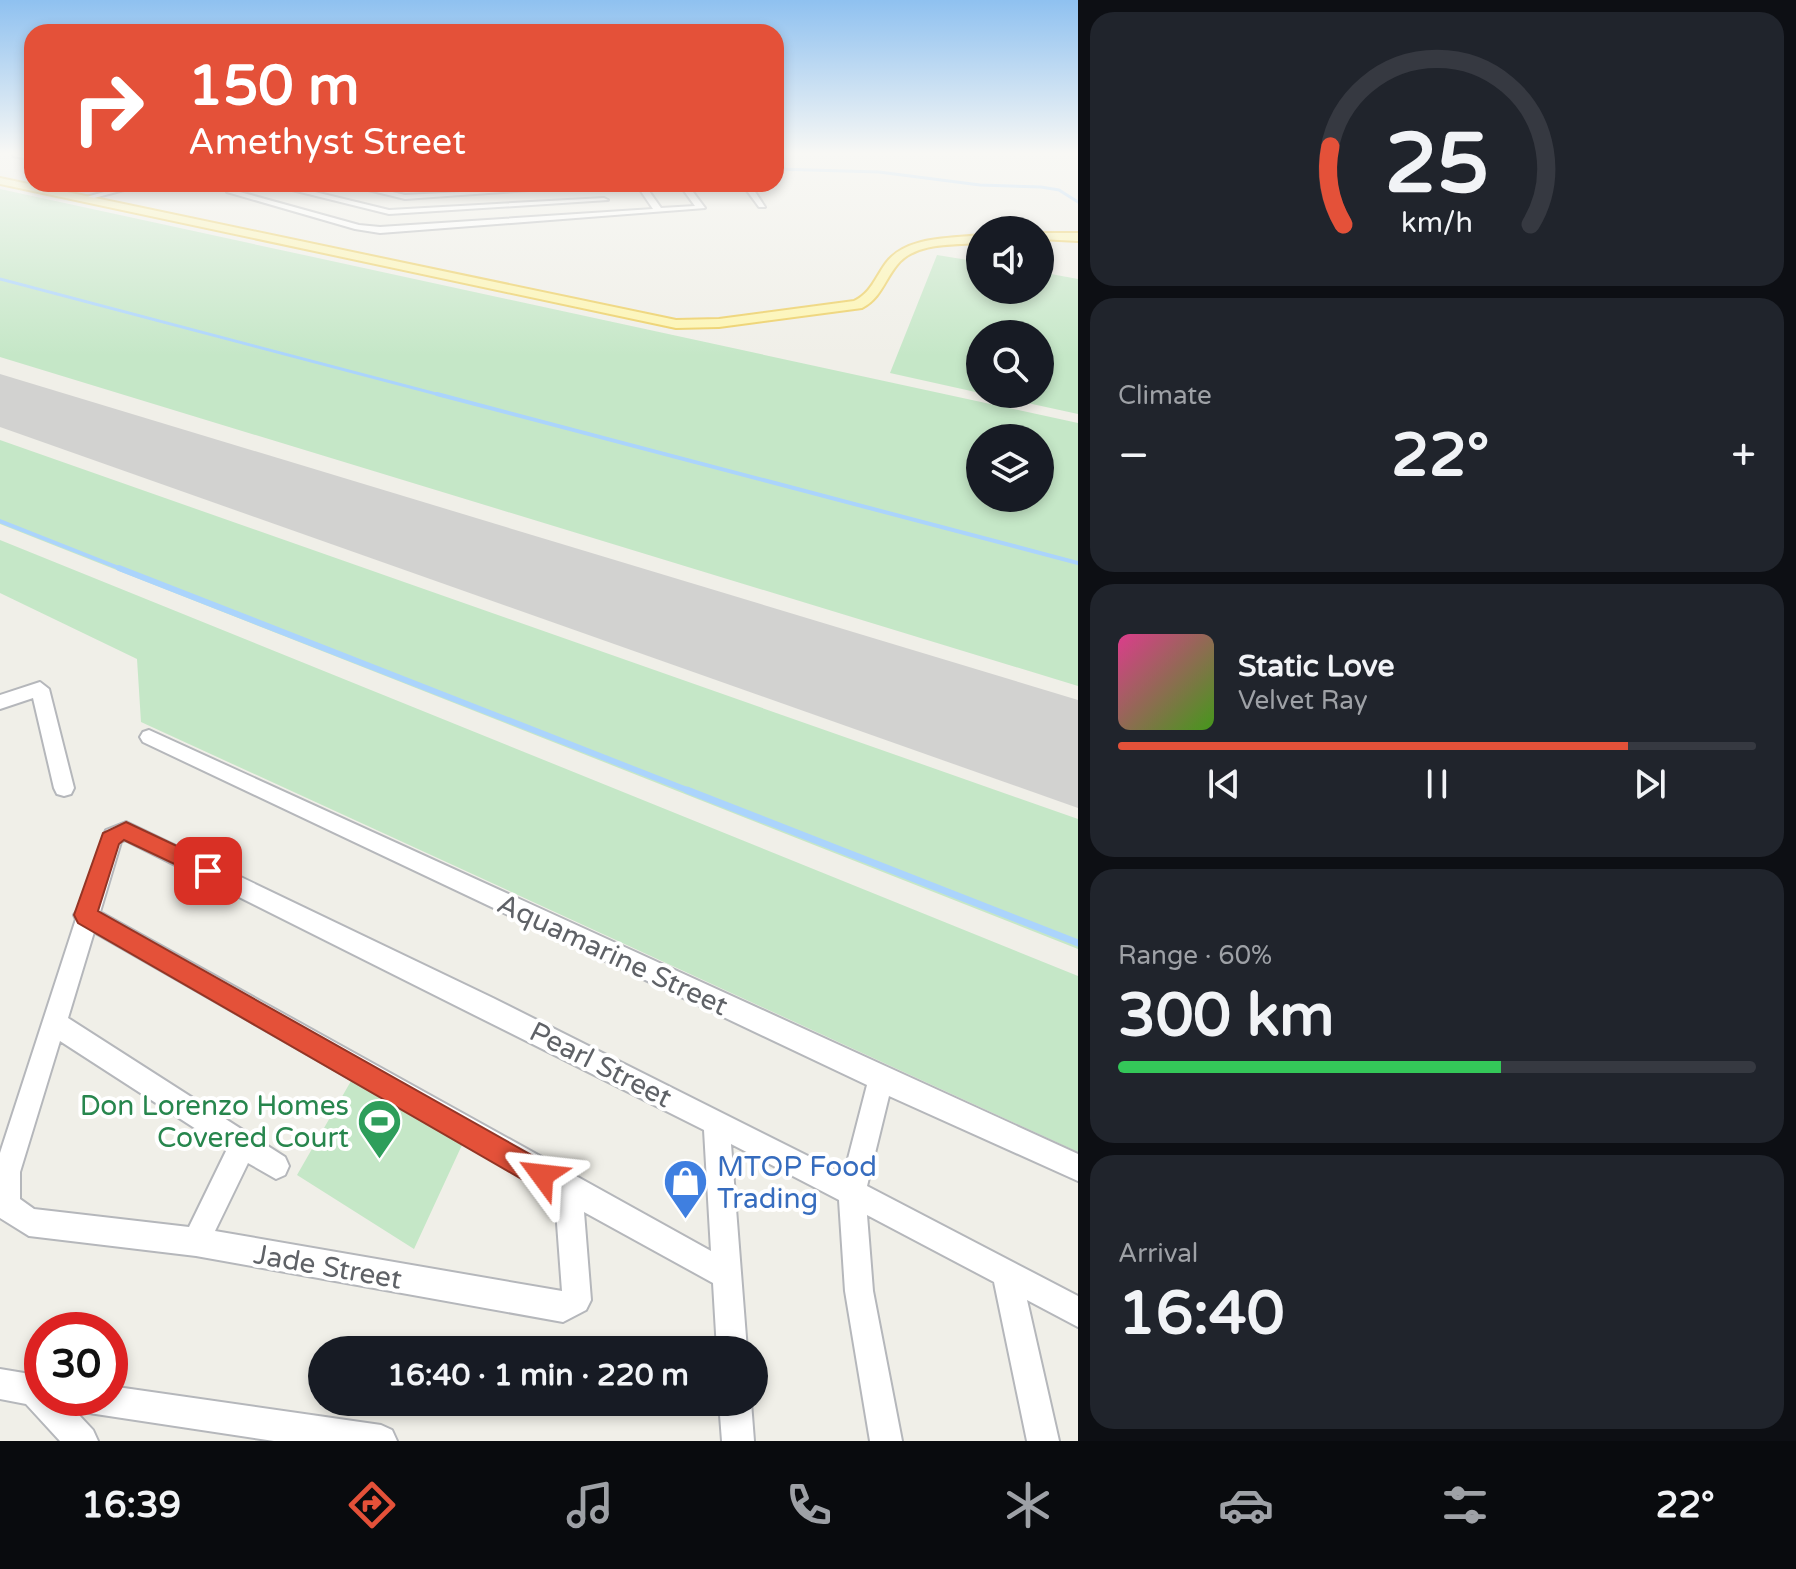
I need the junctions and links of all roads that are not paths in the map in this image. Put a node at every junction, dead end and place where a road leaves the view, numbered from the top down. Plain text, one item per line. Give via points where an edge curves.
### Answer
1 (190, 221) edge
2 (340, 221) edge
3 (505, 221) edge
4 (1054, 236) edge
5 (1078, 237) edge
6 (966, 242) edge
7 (0, 702) edge
8 (149, 737) dead end
9 (64, 788) dead end
10 (85, 915) junction
11 (53, 1022) junction
12 (881, 1079) junction
13 (716, 1122) junction
14 (243, 1144) junction
15 (276, 1166) dead end
16 (1078, 1168) edge
17 (568, 1190) junction
18 (852, 1194) junction
19 (196, 1242) junction
20 (1006, 1273) junction
21 (727, 1275) junction
22 (1078, 1312) edge
23 (731, 1336) edge
24 (0, 1384) edge
25 (24, 1388) edge
26 (128, 1404) edge
27 (60, 1416) edge
28 (736, 1416) edge
29 (82, 1441) edge
30 (381, 1441) edge
31 (738, 1441) edge
32 (886, 1441) edge
33 (1043, 1441) edge

1 - 6 main road via 687,325 857,305 872,298 894,261 905,253
2 - 3 street via 372,230
4 - 5 main road
7 - 9 street via 40,689
8 - 12 street, Aquamarine Street
10 - 11 street
10 - 13 street, Pearl Street via 111,839 126,831
10 - 17 street
11 - 14 street
11 - 19 street, Jade Street via 7,1172 6,1206 29,1222
12 - 16 street, Aquamarine Street
12 - 18 street
13 - 18 street, Pearl Street
13 - 21 street
14 - 15 street
14 - 19 street
17 - 19 street, Jade Street via 577,1291 576,1300 563,1307
17 - 21 street
18 - 20 street, Pearl Street
18 - 32 street via 859,1291
20 - 22 street, Pearl Street
20 - 33 street
21 - 23 street
24 - 25 street
26 - 30 street
27 - 29 street
28 - 31 street

